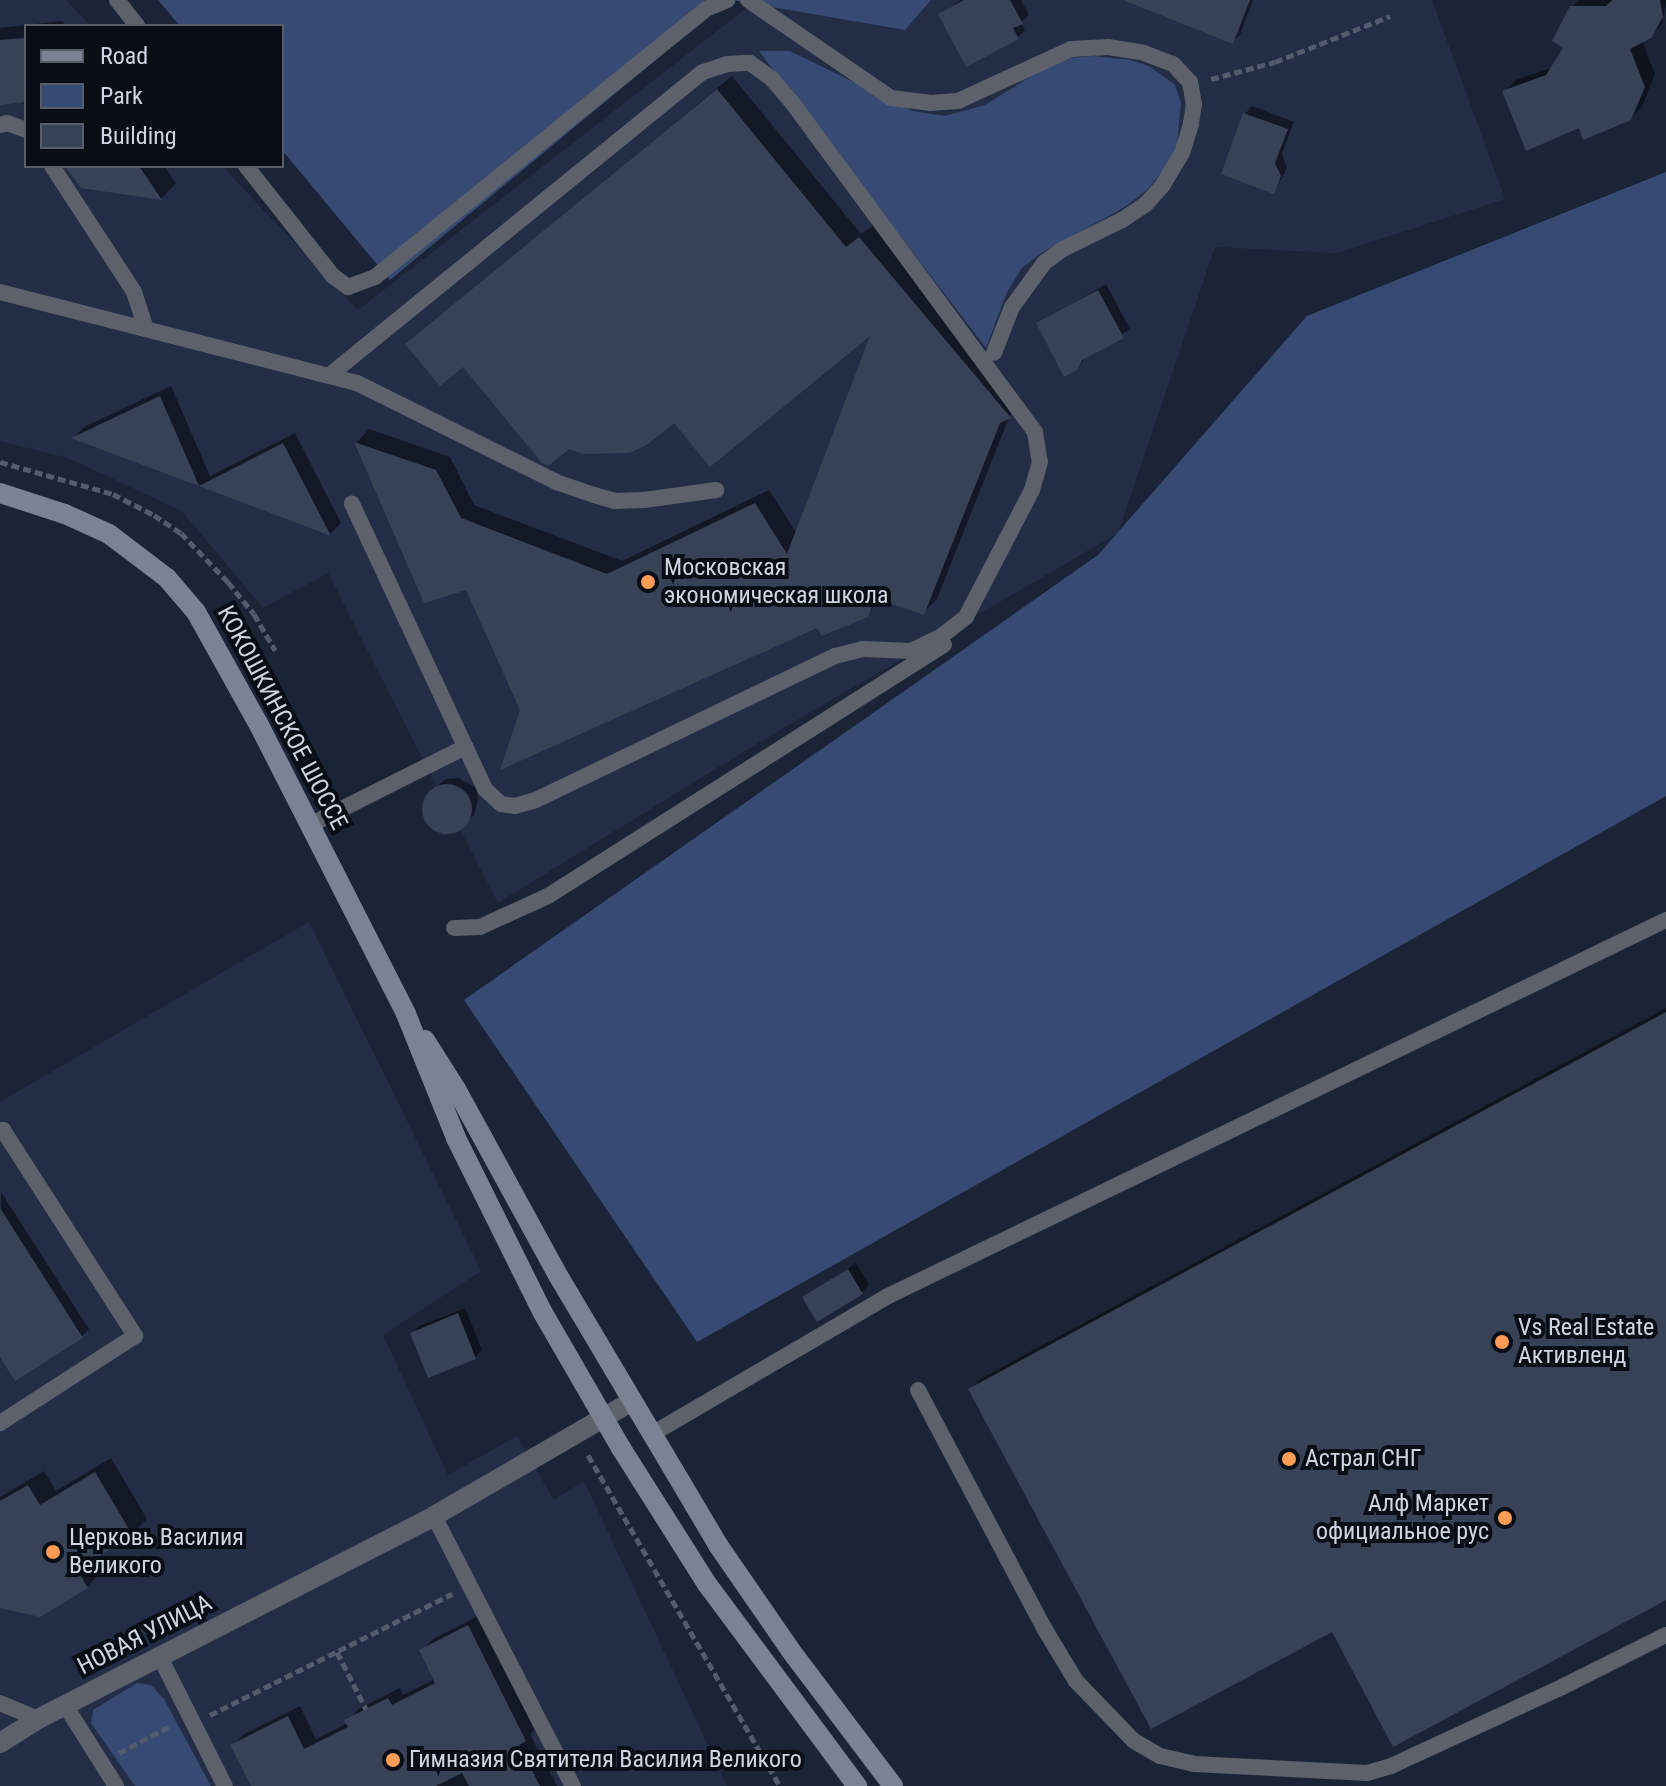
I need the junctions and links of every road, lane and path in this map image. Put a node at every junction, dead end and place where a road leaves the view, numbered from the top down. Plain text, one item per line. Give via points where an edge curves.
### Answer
1 (117, 0) edge
2 (727, 0) edge
3 (748, 0) edge
4 (1390, 16) dead end
5 (135, 24) edge
6 (1190, 82) junction
7 (0, 125) edge
8 (24, 129) edge
9 (53, 168) edge
10 (248, 168) edge
11 (0, 292) edge
12 (146, 328) junction
13 (994, 353) dead end
14 (331, 374) junction
15 (716, 490) dead end
16 (0, 493) edge
17 (352, 504) dead end
18 (960, 635) dead end
19 (465, 747) junction
20 (310, 825) junction
21 (1666, 920) edge
22 (454, 928) dead end
23 (406, 1014) junction
24 (0, 1132) edge
25 (918, 1390) dead end
26 (632, 1401) junction
27 (604, 1418) junction
28 (0, 1423) edge
29 (576, 1434) junction
30 (652, 1434) junction
31 (434, 1516) junction
32 (471, 1585) junction
33 (1666, 1635) edge
34 (337, 1652) junction
35 (160, 1657) junction
36 (819, 1689) junction
37 (0, 1703) edge
38 (65, 1705) junction
39 (366, 1709) dead end
40 (38, 1719) junction
41 (192, 1720) junction
42 (0, 1743) edge
43 (102, 1763) junction
44 (116, 1786) edge
45 (225, 1786) edge
46 (573, 1786) edge
47 (780, 1786) edge
48 (857, 1786) edge
49 (893, 1786) edge
50 (907, 1786) edge

1 - 5 lane
2 - 10 lane via 706,9 375,277 348,287 333,276
3 - 6 lane via 891,98 958,101 1071,49 1108,47 1173,64
4 - 6 path via 1275,62
6 - 13 lane via 1191,124 1163,185 1122,220 1044,263 1012,307
7 - 8 lane
9 - 12 lane via 134,292
11 - 12 lane
12 - 14 lane
14 - 15 lane via 556,482 594,495 644,500
14 - 19 lane via 703,72 750,63 791,101 1035,432 1040,462 1032,490 966,617 940,637 911,651 863,649 835,656 515,806 501,804 485,789
16 - 20 main road, КОКОШКИНСКОЕ ШОССЕ via 109,534 167,578 206,627
17 - 19 lane
18 - 22 lane via 548,896 480,927
19 - 20 lane
20 - 23 main road, КОКОШКИНСКОЕ ШОССЕ
21 - 30 lane via 886,1297
23 - 26 main road via 456,1089
23 - 27 main road via 489,1208
24 - 28 lane via 135,1336
25 - 33 lane via 1076,1681 1134,1741 1160,1756 1194,1764 1367,1773 1548,1694
26 - 27 street, НОВАЯ УЛИЦА
26 - 30 main road
27 - 29 street, НОВАЯ УЛИЦА
27 - 48 main road via 715,1594
29 - 31 street, НОВАЯ УЛИЦА
29 - 47 path
30 - 36 main road via 718,1545
31 - 32 lane
31 - 35 street, НОВАЯ УЛИЦА
32 - 34 path
32 - 46 lane
34 - 39 path
34 - 41 path
35 - 38 street, НОВАЯ УЛИЦА
35 - 41 lane
36 - 49 main road
36 - 50 main road
37 - 40 lane
38 - 40 street, НОВАЯ УЛИЦА
38 - 43 lane
40 - 42 street, НОВАЯ УЛИЦА
41 - 43 path
41 - 45 lane
43 - 44 lane

